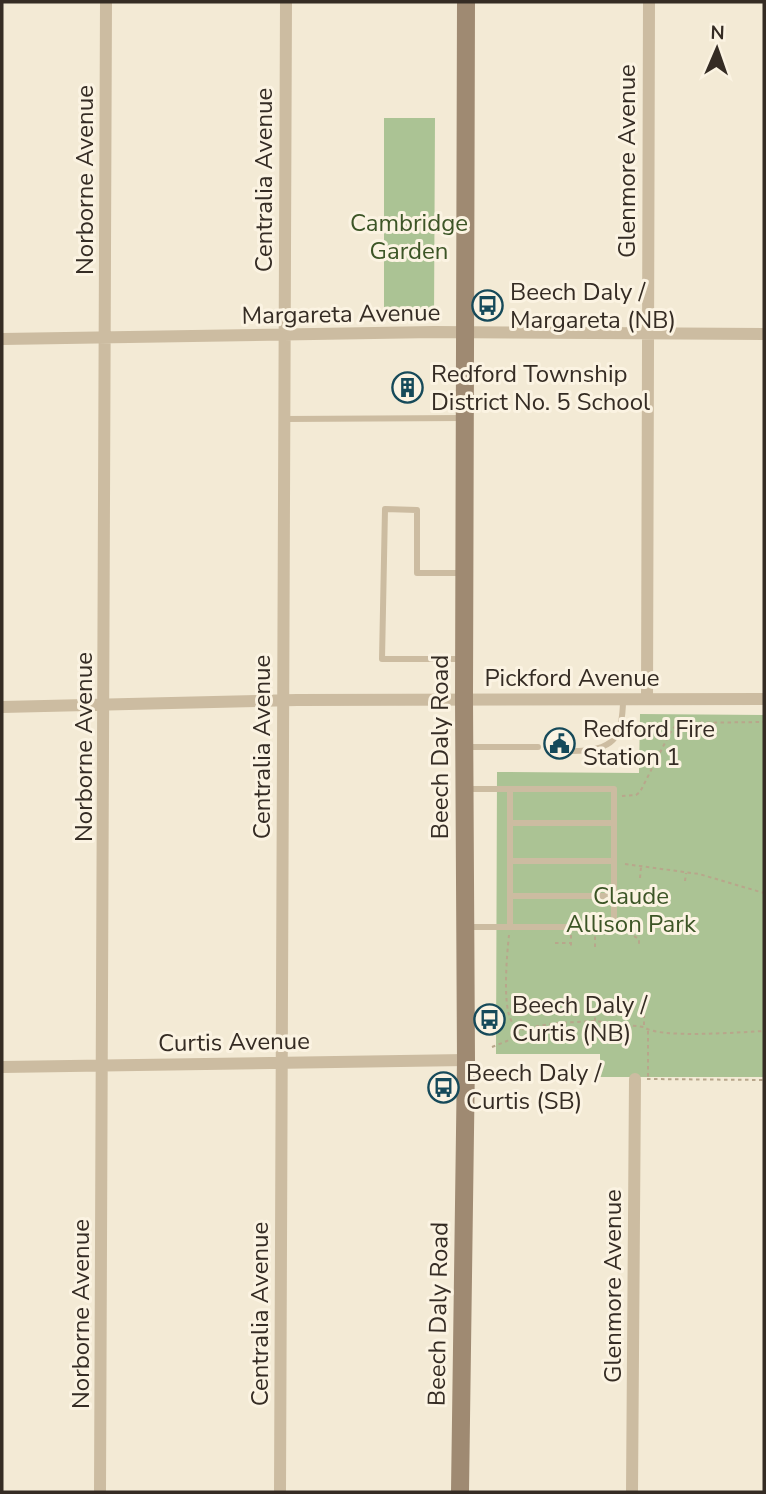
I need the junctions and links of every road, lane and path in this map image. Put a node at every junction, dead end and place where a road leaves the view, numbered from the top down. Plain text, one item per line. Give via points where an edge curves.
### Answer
1 (106, 2) edge
2 (286, 2) edge
3 (467, 2) edge
4 (649, 2) edge
5 (465, 333) junction
6 (648, 334) junction
7 (764, 334) edge
8 (285, 336) junction
9 (106, 338) junction
10 (2, 339) edge
11 (465, 418) junction
12 (284, 419) junction
13 (465, 573) junction
14 (464, 659) junction
15 (464, 699) junction
16 (623, 699) junction
17 (647, 699) junction
18 (764, 699) edge
19 (283, 701) junction
20 (105, 705) junction
21 (2, 707) edge
22 (764, 722) edge
23 (465, 747) junction
24 (538, 747) dead end
25 (572, 751) dead end
26 (465, 789) junction
27 (510, 789) junction
28 (614, 796) junction
29 (510, 823) junction
30 (614, 823) junction
31 (510, 861) junction
32 (614, 861) junction
33 (641, 866) junction
34 (686, 872) junction
35 (640, 878) dead end
36 (685, 881) dead end
37 (764, 893) edge
38 (614, 896) junction
39 (510, 897) junction
40 (466, 927) junction
41 (510, 927) junction
42 (614, 927) junction
43 (555, 943) dead end
44 (571, 943) dead end
45 (639, 947) dead end
46 (595, 1012) dead end
47 (645, 1012) dead end
48 (595, 1021) junction
49 (643, 1027) junction
50 (522, 1030) junction
51 (648, 1030) junction
52 (764, 1031) edge
53 (492, 1047) dead end
54 (466, 1060) junction
55 (282, 1061) junction
56 (104, 1065) junction
57 (2, 1067) edge
58 (645, 1079) junction
59 (764, 1080) edge
60 (100, 1492) edge
61 (280, 1492) edge
62 (460, 1492) edge
63 (632, 1492) edge

1 - 9 street, Norborne Avenue
2 - 8 street, Centralia Avenue
3 - 5 main road, Beech Daly Road
4 - 6 street, Glenmore Avenue
5 - 6 street, Margareta Avenue
5 - 8 street, Margareta Avenue
5 - 11 main road, Beech Daly Road
6 - 7 street, Margareta Avenue
6 - 17 street, Glenmore Avenue
8 - 9 street, Margareta Avenue
8 - 12 street, Centralia Avenue
9 - 10 street, Margareta Avenue
9 - 20 street, Norborne Avenue
11 - 12 lane
11 - 13 main road, Beech Daly Road
12 - 19 street, Centralia Avenue
13 - 14 main road, Beech Daly Road
13 - 14 lane via 417,573 417,510 385,509 382,659
14 - 15 main road, Beech Daly Road
15 - 16 street, Pickford Avenue
15 - 19 street, Pickford Avenue
15 - 23 main road, Beech Daly Road
16 - 17 street, Pickford Avenue
16 - 25 lane via 616,737 594,751
17 - 18 street, Pickford Avenue
19 - 20 street, Pickford Avenue
19 - 55 street, Centralia Avenue
20 - 21 street, Pickford Avenue
20 - 56 street, Norborne Avenue
22 - 28 path via 676,725 640,792
23 - 24 lane
23 - 26 main road, Beech Daly Road
26 - 27 lane
26 - 40 main road, Beech Daly Road
27 - 28 lane via 614,789
27 - 29 lane
28 - 30 lane
29 - 30 lane
29 - 31 lane
30 - 32 lane
31 - 32 lane
31 - 39 lane
32 - 33 path
32 - 38 lane
33 - 34 path
33 - 35 path
34 - 36 path
34 - 37 path
38 - 39 lane
38 - 42 lane
39 - 41 lane
40 - 41 lane
40 - 54 main road, Beech Daly Road
41 - 42 lane
41 - 50 path via 508,1011 512,1023
42 - 45 path via 639,939
43 - 44 path
46 - 48 path
47 - 49 path
48 - 49 path
48 - 50 path
49 - 51 path
50 - 53 path
51 - 52 path
51 - 58 path
54 - 55 street, Curtis Avenue
54 - 62 main road, Beech Daly Road
55 - 56 street, Curtis Avenue
55 - 61 street, Centralia Avenue
56 - 57 street, Curtis Avenue
56 - 60 street, Norborne Avenue
58 - 59 path
58 - 63 street, Glenmore Avenue

